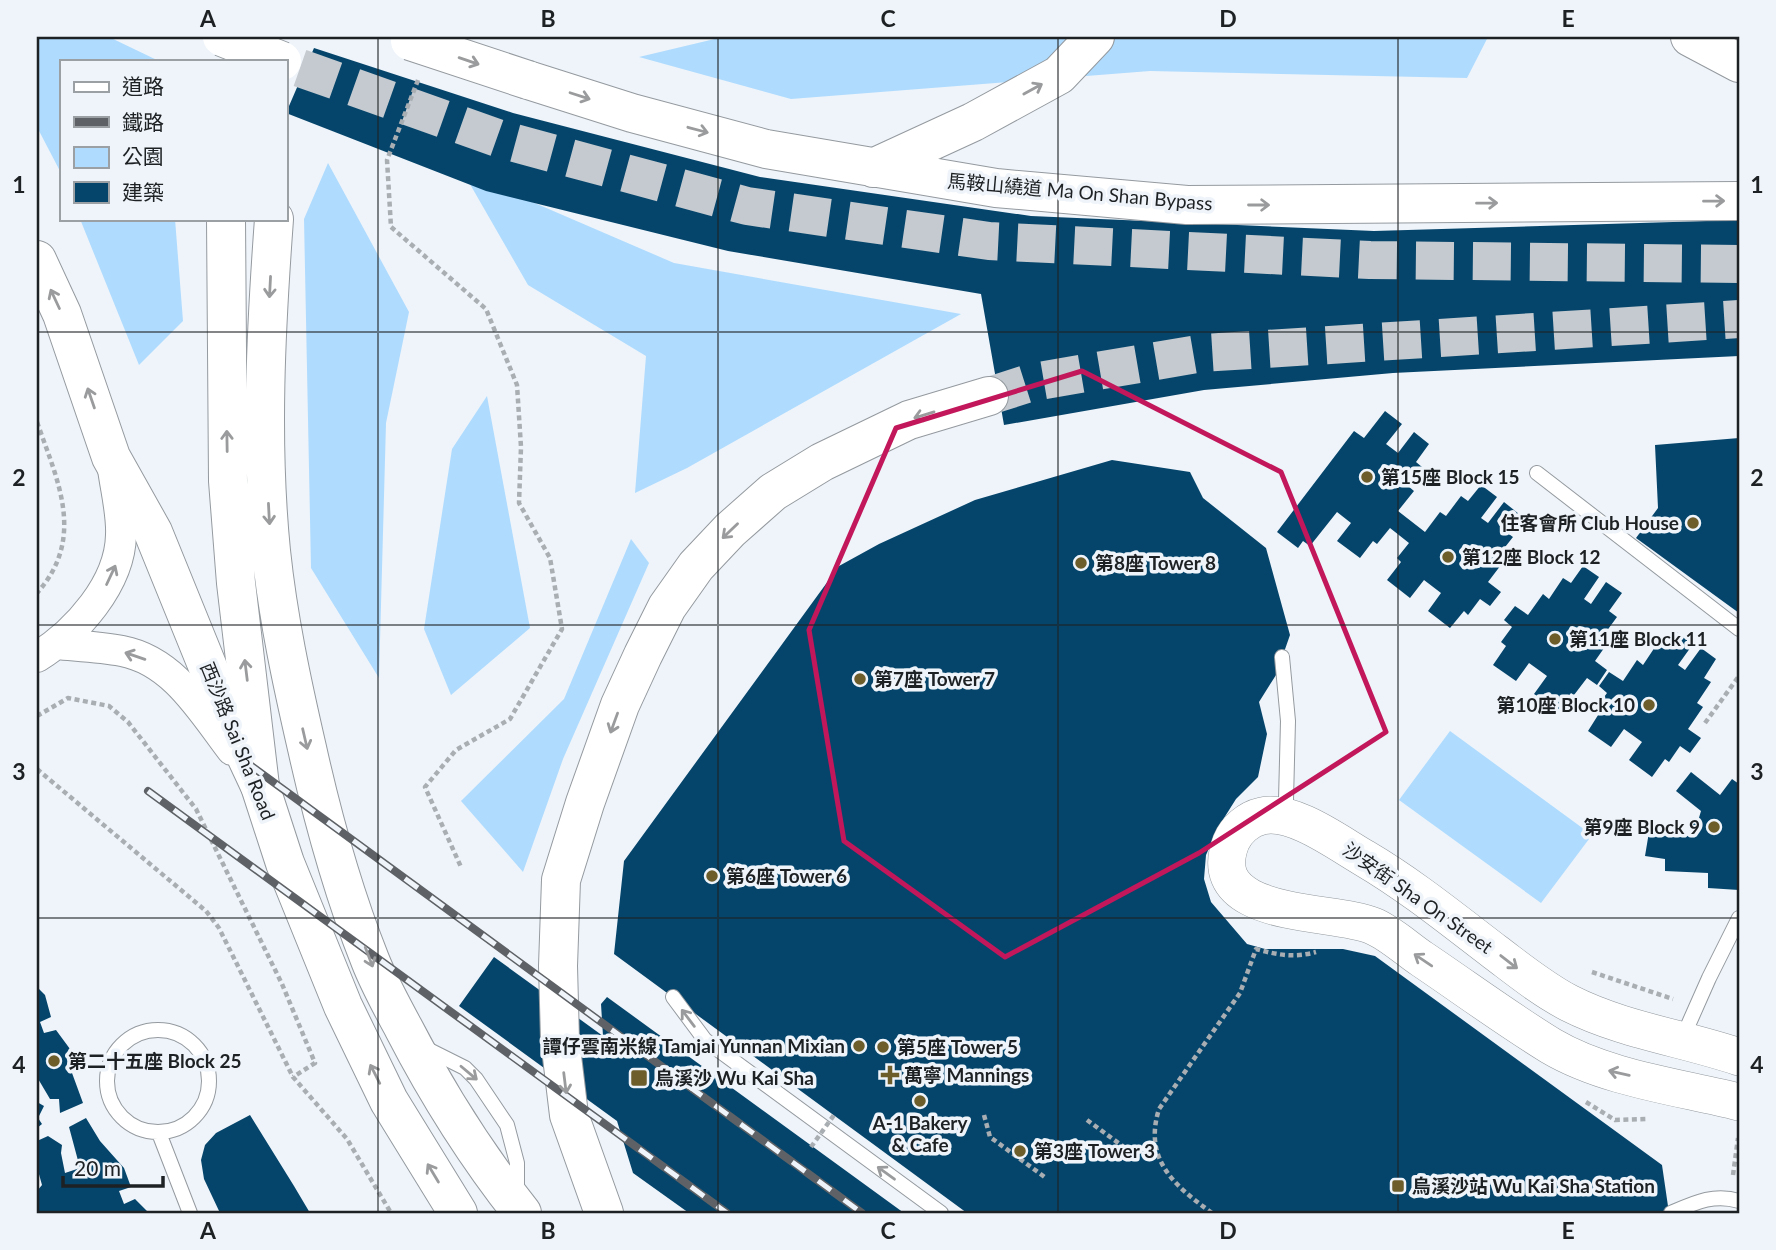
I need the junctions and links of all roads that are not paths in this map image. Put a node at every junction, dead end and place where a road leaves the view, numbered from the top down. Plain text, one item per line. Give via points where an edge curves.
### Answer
1 (222, 37) edge
2 (237, 37) edge
3 (399, 37) edge
4 (1095, 37) edge
5 (1689, 37) edge
6 (287, 58) tunnel mouth
7 (234, 60) edge
8 (1739, 62) edge
9 (873, 168) junction
10 (1739, 201) edge
11 (226, 220) edge
12 (274, 220) edge
13 (37, 260) edge
14 (989, 396) tunnel mouth
15 (111, 457) junction
16 (1537, 473) dead end
17 (1739, 629) edge
18 (47, 650) edge
19 (1282, 657) dead end
20 (260, 786) junction
21 (1289, 817) junction
22 (1739, 918) edge
23 (673, 997) dead end
24 (1682, 1040) junction
25 (1739, 1057) edge
26 (1685, 1088) junction
27 (1739, 1102) edge
28 (159, 1133) junction
29 (1739, 1201) edge
30 (519, 1210) edge
31 (190, 1213) edge
32 (458, 1213) edge
33 (604, 1213) edge
34 (941, 1213) edge
35 (1671, 1213) edge

1 - 6 main road, bridge
2 - 7 main road
3 -> 9 main road, 馬鞍山繞道 Ma On Shan Bypass, bridge via 632,113 766,149
9 -> 4 main road via 973,122 1059,75
5 - 8 main road
9 -> 10 main road, 馬鞍山繞道 Ma On Shan Bypass via 996,188 1187,205
20 -> 11 main road via 228,481
12 -> 30 main road via 267,331 271,549 290,678 332,851 370,960 409,1040 471,1145
15 -> 13 main road, 西沙路 Sai Sha Road via 62,314
14 -> 33 main road via 909,420 822,462 773,492 696,566 667,607 643,655 620,705 561,880 560,1040 569,1115
18 -> 15 street via 100,596 117,563 121,533
15 - 20 main road, 西沙路 Sai Sha Road via 153,532
16 - 17 lane
20 -> 18 street via 187,691 153,662 122,651
19 - 21 lane
32 -> 20 main road, 西沙路 Sai Sha Road via 389,1101 360,1042 285,863
21 -> 24 street, 沙安街 Sha On Street via 1384,870 1568,1003
26 -> 21 street, 沙安街 Sha On Street via 1606,1070 1555,1048 1373,926 1274,915 1245,896 1221,857 1240,829 1256,817
22 - 24 lane
34 -> 23 lane via 705,1040
24 - 25 street, 沙安街 Sha On Street
24 - 26 street via 1674,1061
26 - 27 street, 沙安街 Sha On Street
28 - 28 lane via 127,1123 108,1095 106,1079 118,1047 147,1030 181,1034 195,1044 209,1075 209,1092 191,1121
28 - 31 lane
29 - 35 lane via 1704,1199

